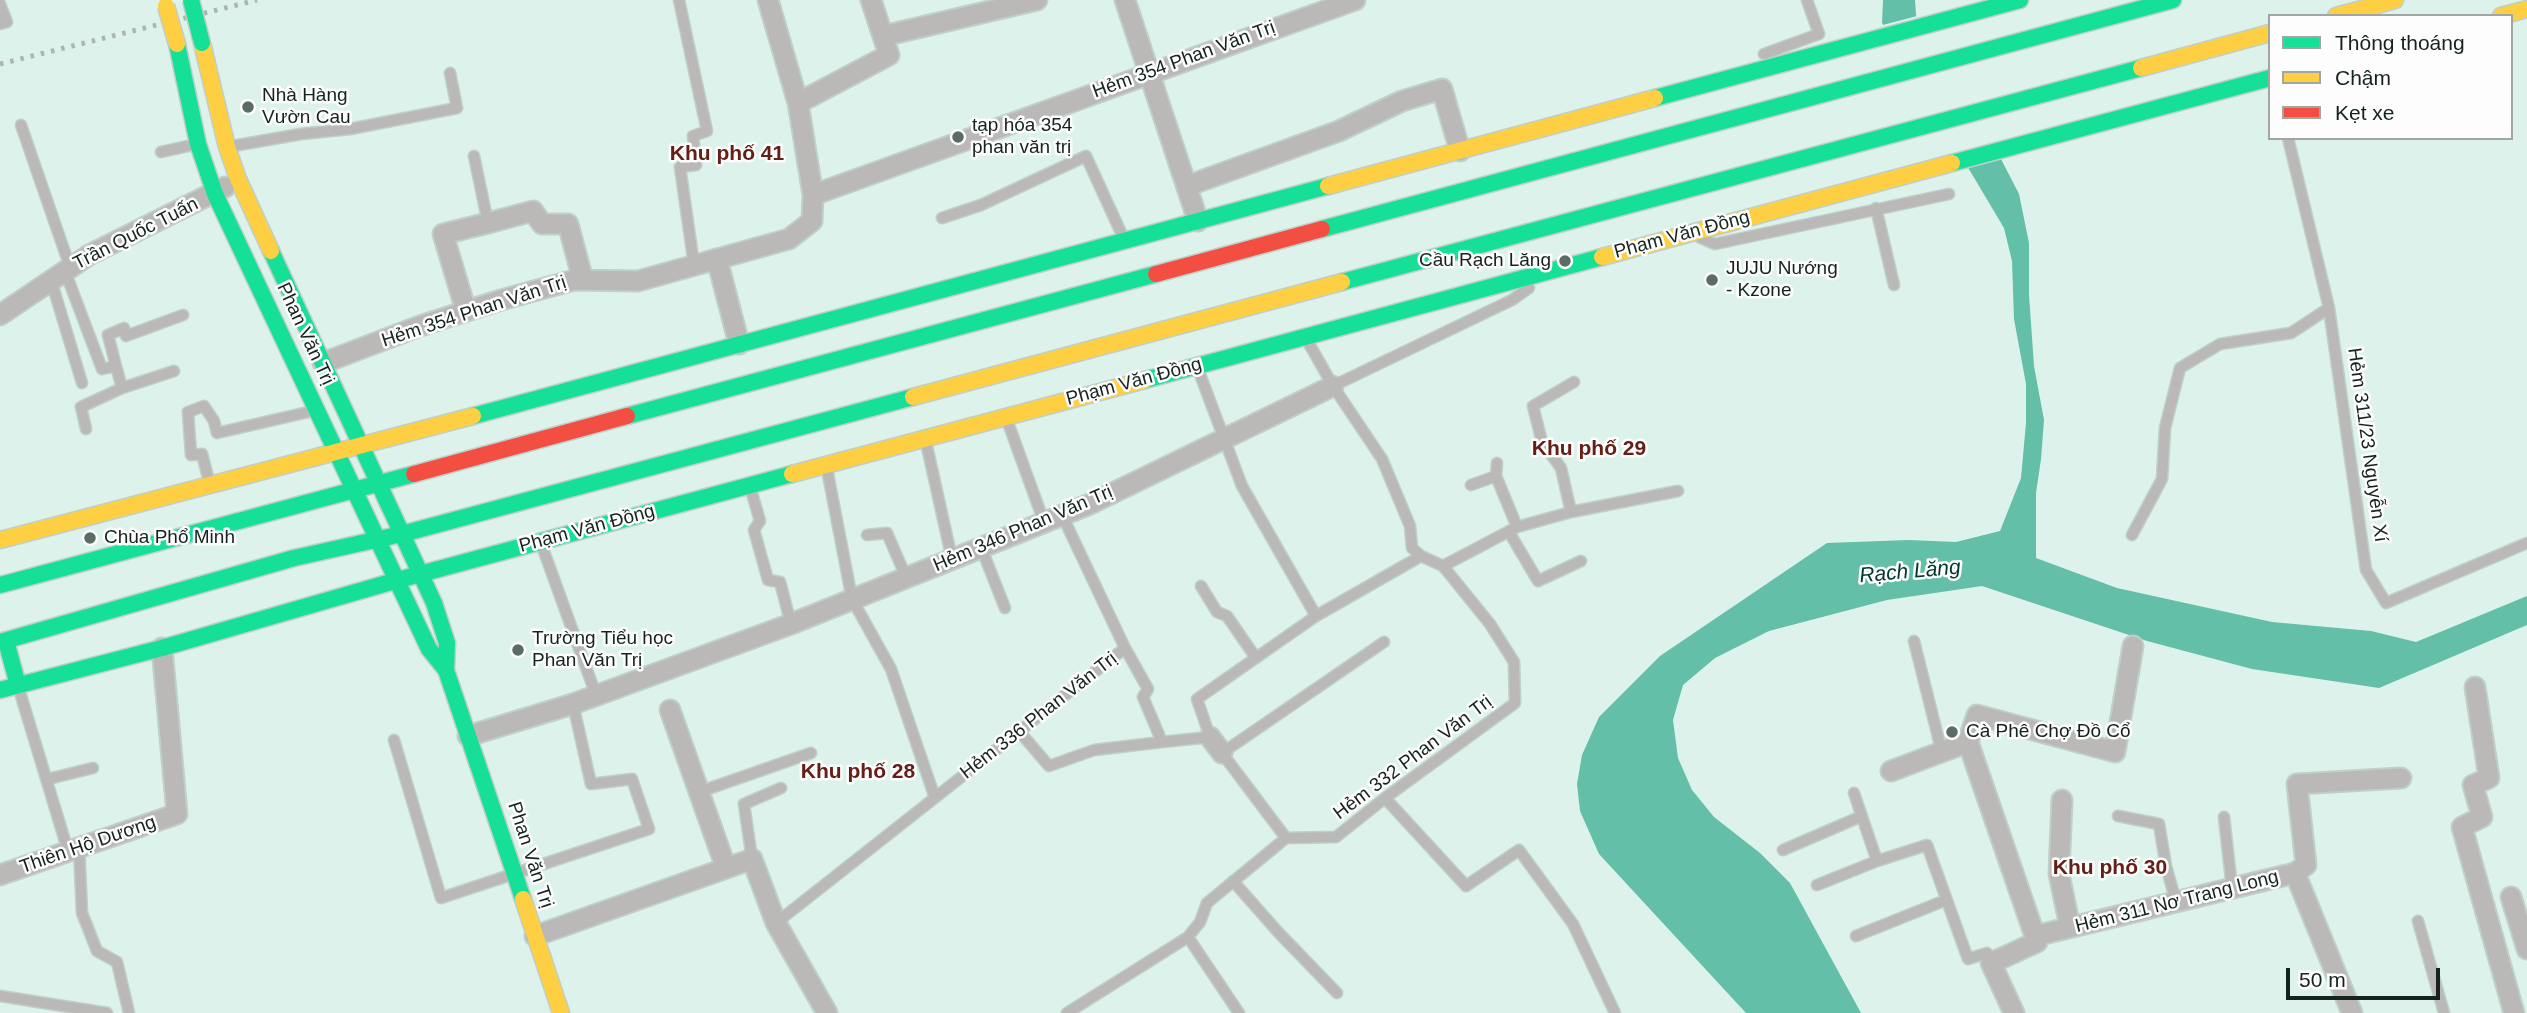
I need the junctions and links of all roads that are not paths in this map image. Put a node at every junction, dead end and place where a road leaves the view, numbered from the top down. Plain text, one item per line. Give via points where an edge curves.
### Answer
1 (191, 0) edge
2 (679, 0) edge
3 (768, 0) edge
4 (872, 0) edge
5 (1037, 0) edge
6 (1125, 0) edge
7 (1354, 0) edge
8 (1807, 0) edge
9 (2020, 0) edge
10 (2173, 0) edge
11 (2395, 0) edge
12 (165, 3) edge
13 (0, 4) edge
14 (2527, 9) edge
15 (2343, 14) edge
16 (2508, 14) edge
17 (4, 23) edge
18 (2268, 34) edge
19 (883, 36) junction
20 (1763, 69) junction
21 (450, 73) dead end
22 (1149, 73) junction
23 (2268, 79) edge
24 (798, 103) junction
25 (21, 125) dead end
26 (2288, 140) edge
27 (198, 144) junction
28 (227, 147) junction
29 (161, 152) dead end
30 (474, 156) dead end
31 (1464, 170) junction
32 (238, 179) junction
33 (1187, 186) junction
34 (215, 194) junction
35 (1949, 194) dead end
36 (813, 195) junction
37 (1877, 208) junction
38 (942, 218) dead end
39 (1198, 221) junction
40 (488, 222) junction
41 (1691, 233) junction
42 (1124, 241) junction
43 (717, 259) junction
44 (694, 265) junction
45 (1555, 270) junction
46 (62, 273) junction
47 (583, 280) junction
48 (1894, 285) dead end
49 (2329, 308) junction
50 (466, 311) junction
51 (0, 315) edge
52 (183, 315) dead end
53 (1305, 337) junction
54 (739, 344) junction
55 (323, 363) junction
56 (116, 366) junction
57 (1197, 366) junction
58 (174, 371) dead end
59 (686, 379) junction
60 (1574, 382) dead end
61 (82, 383) dead end
62 (1332, 386) junction
63 (122, 388) junction
64 (317, 410) junction
65 (1006, 417) junction
66 (86, 429) dead end
67 (925, 439) junction
68 (1223, 440) junction
69 (362, 446) junction
70 (337, 452) junction
71 (1497, 463) dead end
72 (826, 465) junction
73 (1496, 476) junction
74 (379, 483) junction
75 (210, 485) junction
76 (750, 485) junction
77 (1471, 485) dead end
78 (355, 489) junction
79 (1678, 491) dead end
80 (1571, 512) junction
81 (1053, 518) junction
82 (1513, 529) junction
83 (402, 534) junction
84 (867, 535) dead end
85 (2132, 535) dead end
86 (379, 539) junction
87 (0, 540) edge
88 (540, 542) junction
89 (2527, 543) edge
90 (981, 547) junction
91 (1421, 556) junction
92 (952, 559) junction
93 (1581, 561) dead end
94 (1443, 566) junction
95 (421, 574) junction
96 (906, 577) junction
97 (398, 580) junction
98 (0, 585) edge
99 (1201, 586) dead end
100 (852, 599) junction
101 (1005, 608) dead end
102 (1316, 616) junction
103 (791, 624) junction
104 (1913, 640) dead end
105 (3, 641) edge
106 (1384, 642) dead end
107 (2133, 646) dead end
108 (162, 648) junction
109 (1125, 648) junction
110 (1256, 657) junction
111 (446, 670) junction
112 (18, 685) junction
113 (2475, 687) dead end
114 (0, 690) edge
115 (596, 695) junction
116 (573, 704) junction
117 (670, 710) dead end
118 (1019, 732) junction
119 (468, 736) junction
120 (1210, 737) junction
121 (394, 740) dead end
122 (1163, 742) junction
123 (1968, 742) junction
124 (811, 753) dead end
125 (1222, 753) junction
126 (1942, 753) junction
127 (93, 768) dead end
128 (1891, 771) dead end
129 (2401, 778) dead end
130 (48, 779) junction
131 (780, 788) dead end
132 (699, 792) junction
133 (1854, 793) dead end
134 (935, 798) junction
135 (1385, 798) junction
136 (2062, 800) dead end
137 (1862, 816) junction
138 (2118, 816) dead end
139 (2224, 817) dead end
140 (1286, 838) junction
141 (74, 849) junction
142 (1783, 850) dead end
143 (752, 859) junction
144 (1877, 861) junction
145 (726, 868) junction
146 (2295, 873) junction
147 (515, 874) junction
148 (0, 875) edge
149 (1233, 881) junction
150 (1817, 886) dead end
151 (2232, 888) junction
152 (2511, 897) dead end
153 (1946, 900) junction
154 (2176, 902) junction
155 (2418, 921) dead end
156 (776, 923) junction
157 (2070, 927) junction
158 (535, 936) junction
159 (1856, 936) dead end
160 (2035, 936) junction
161 (1188, 937) junction
162 (2527, 949) edge
163 (1991, 964) junction
164 (1337, 993) dead end
165 (0, 996) edge
166 (107, 1013) edge
167 (129, 1013) edge
168 (561, 1013) edge
169 (827, 1013) edge
170 (1068, 1013) edge
171 (1239, 1013) edge
172 (1615, 1013) edge
173 (2014, 1013) edge
174 (2352, 1013) edge
175 (2444, 1013) edge
176 (2514, 1013) edge

1 - 28 main road, Phan Văn Trị, bridge
2 - 44 lane via 707,131 693,136 696,165 680,167
3 - 24 street
4 - 19 street
5 - 19 street
6 - 22 street
7 - 22 street, Hẻm 354 Phan Văn Trị
8 - 20 lane via 1819,34 1762,55
9 - 20 main road
10 - 31 main road via 1780,106
11 - 15 main road
12 - 27 main road, Phan Văn Trị, bridge
13 - 17 lane
14 - 16 main road
18 - 83 main road
19 - 24 street via 889,55
20 - 31 main road
21 - 28 lane via 457,108
22 - 33 street
22 - 36 street, Hẻm 354 Phan Văn Trị
23 - 41 main road, Phạm Văn Đồng
24 - 36 street
25 - 46 lane
26 - 49 lane, Hẻm 311/23 Nguyễn Xí
27 - 29 lane
27 - 34 main road, Phan Văn Trị
28 - 32 main road, Phan Văn Trị
30 - 40 lane
31 - 33 street via 1442,89
31 - 39 main road
31 - 59 main road
32 - 34 street, Trần Quốc Tuấn
32 - 55 main road, Phan Văn Trị
33 - 39 street
34 - 46 street, Trần Quốc Tuấn via 89,255
34 - 64 main road, Phan Văn Trị
35 - 37 lane
36 - 43 street, Hẻm 354 Phan Văn Trị via 812,221 789,239
37 - 41 lane via 1716,244
37 - 48 lane
38 - 42 lane via 1086,156
39 - 42 main road
40 - 47 street via 533,211 542,224 568,223
40 - 50 street via 443,234
41 - 45 main road, Phạm Văn Đồng
42 - 54 main road
43 - 44 street, Hẻm 354 Phan Văn Trị
43 - 54 street
44 - 47 street, Hẻm 354 Phan Văn Trị via 638,281
45 - 53 main road, Phạm Văn Đồng
45 - 62 lane, Hẻm 346 Phan Văn Trị via 1512,299
46 - 51 street, Trần Quốc Tuấn
46 - 56 lane via 102,369
46 - 61 lane
47 - 50 street, Hẻm 354 Phan Văn Trị
49 - 85 lane via 2291,333 2220,344 2180,368 2165,428 2162,479
49 - 89 lane, Hẻm 311/23 Nguyễn Xí via 2367,570 2386,603
50 - 55 street, Hẻm 354 Phan Văn Trị
52 - 56 lane via 126,336 124,328 108,335
53 - 57 main road, Phạm Văn Đồng
53 - 62 lane
54 - 59 main road
55 - 69 main road, Phan Văn Trị
56 - 63 lane
57 - 65 main road, Phạm Văn Đồng
57 - 68 lane
58 - 63 lane
59 - 69 main road
59 - 74 main road
60 - 80 lane via 1533,407 1542,442 1560,468
62 - 68 street, Hẻm 346 Phan Văn Trị
62 - 91 lane via 1382,459 1410,526 1412,548
63 - 66 lane via 81,408
64 - 70 main road, Phan Văn Trị
64 - 75 lane via 217,433 204,407 188,412 191,454 202,454
65 - 67 main road, Phạm Văn Đồng
65 - 81 lane
67 - 72 main road, Phạm Văn Đồng
67 - 92 lane
68 - 81 street, Hẻm 346 Phan Văn Trị
68 - 102 lane via 1242,485
69 - 70 main road
69 - 74 main road, Phan Văn Trị
70 - 75 main road
70 - 78 main road, Phan Văn Trị
71 - 73 lane
72 - 76 main road, Phạm Văn Đồng
72 - 100 lane
73 - 77 lane
73 - 82 lane
74 - 78 main road
74 - 83 main road, Phan Văn Trị
75 - 87 main road
76 - 88 main road, Phạm Văn Đồng
76 - 103 lane via 760,521 754,530 768,580 779,582
78 - 86 main road, Phan Văn Trị
78 - 98 main road
79 - 80 lane
80 - 82 lane
81 - 90 street, Hẻm 346 Phan Văn Trị
81 - 109 lane
82 - 93 lane via 1538,581
82 - 94 lane
83 - 86 main road
83 - 95 main road, Phan Văn Trị
84 - 96 lane via 887,533
86 - 97 main road, Phan Văn Trị
86 - 105 main road via 294,558
88 - 95 main road, Phạm Văn Đồng
88 - 115 lane
90 - 92 street, Hẻm 346 Phan Văn Trị
90 - 101 lane
91 - 94 lane
91 - 102 lane
92 - 96 street, Hẻm 346 Phan Văn Trị
94 - 135 lane, Hẻm 332 Phan Văn Trị via 1514,662 1515,703
95 - 97 main road, Phạm Văn Đồng
95 - 111 main road, Phan Văn Trị via 447,643
96 - 100 street, Hẻm 346 Phan Văn Trị
97 - 108 main road, Phạm Văn Đồng
97 - 111 main road, Phan Văn Trị via 429,649
99 - 110 lane
100 - 103 street, Hẻm 346 Phan Văn Trị
100 - 134 lane via 891,669
102 - 110 lane
103 - 115 street, Hẻm 346 Phan Văn Trị
104 - 126 lane
105 - 112 main road
106 - 125 lane
107 - 123 street via 2115,752 1977,715
108 - 112 main road, Phạm Văn Đồng
108 - 141 street, Thiên Hộ Dương via 177,814
109 - 118 lane, Hẻm 336 Phan Văn Trị
109 - 122 lane, Hẻm 336 Phan Văn Trị via 1148,689 1143,697
110 - 120 lane via 1198,699
111 - 119 main road, Phan Văn Trị
112 - 114 main road, Phạm Văn Đồng
112 - 130 lane
113 - 176 street via 2489,778 2473,785 2482,817 2462,827
115 - 116 street, Hẻm 346 Phan Văn Trị
116 - 119 street, Hẻm 346 Phan Văn Trị
116 - 147 lane via 591,784 632,779 649,829
117 - 132 street
118 - 122 lane via 1049,766 1094,750
118 - 134 lane, Hẻm 336 Phan Văn Trị
119 - 147 main road, Phan Văn Trị
120 - 122 lane
120 - 125 street
121 - 147 lane via 441,898
123 - 126 street
123 - 160 street
124 - 132 lane
125 - 140 lane
126 - 128 street
127 - 130 lane
129 - 146 street via 2297,784 2306,865
130 - 141 lane
131 - 143 lane via 744,804
132 - 145 street
133 - 137 lane
134 - 156 lane, Hẻm 336 Phan Văn Trị
135 - 140 lane, Hẻm 332 Phan Văn Trị via 1336,837
135 - 172 lane via 1466,886 1519,850 1573,924
136 - 157 street via 2059,874
137 - 142 lane
137 - 144 lane
138 - 154 lane via 2159,824
139 - 151 lane
140 - 149 lane
141 - 148 street, Thiên Hộ Dương
141 - 167 lane via 82,913 97,951 117,962
143 - 145 street
143 - 156 street
144 - 150 lane
144 - 153 lane via 1927,845
145 - 158 street
146 - 151 street, Hẻm 311 Nơ Trang Long
146 - 174 street, Hẻm 311 Nơ Trang Long
147 - 158 main road, Phan Văn Trị
149 - 161 lane via 1207,903
149 - 164 lane
151 - 154 street, Hẻm 311 Nơ Trang Long
152 - 162 street
153 - 159 lane
153 - 163 lane via 1968,959 1987,953
154 - 157 street, Hẻm 311 Nơ Trang Long
155 - 175 lane
156 - 169 street
157 - 160 street, Hẻm 311 Nơ Trang Long
158 - 168 main road, Phan Văn Trị
160 - 163 street via 2037,942
161 - 170 lane
161 - 171 lane
163 - 173 street
165 - 166 lane

